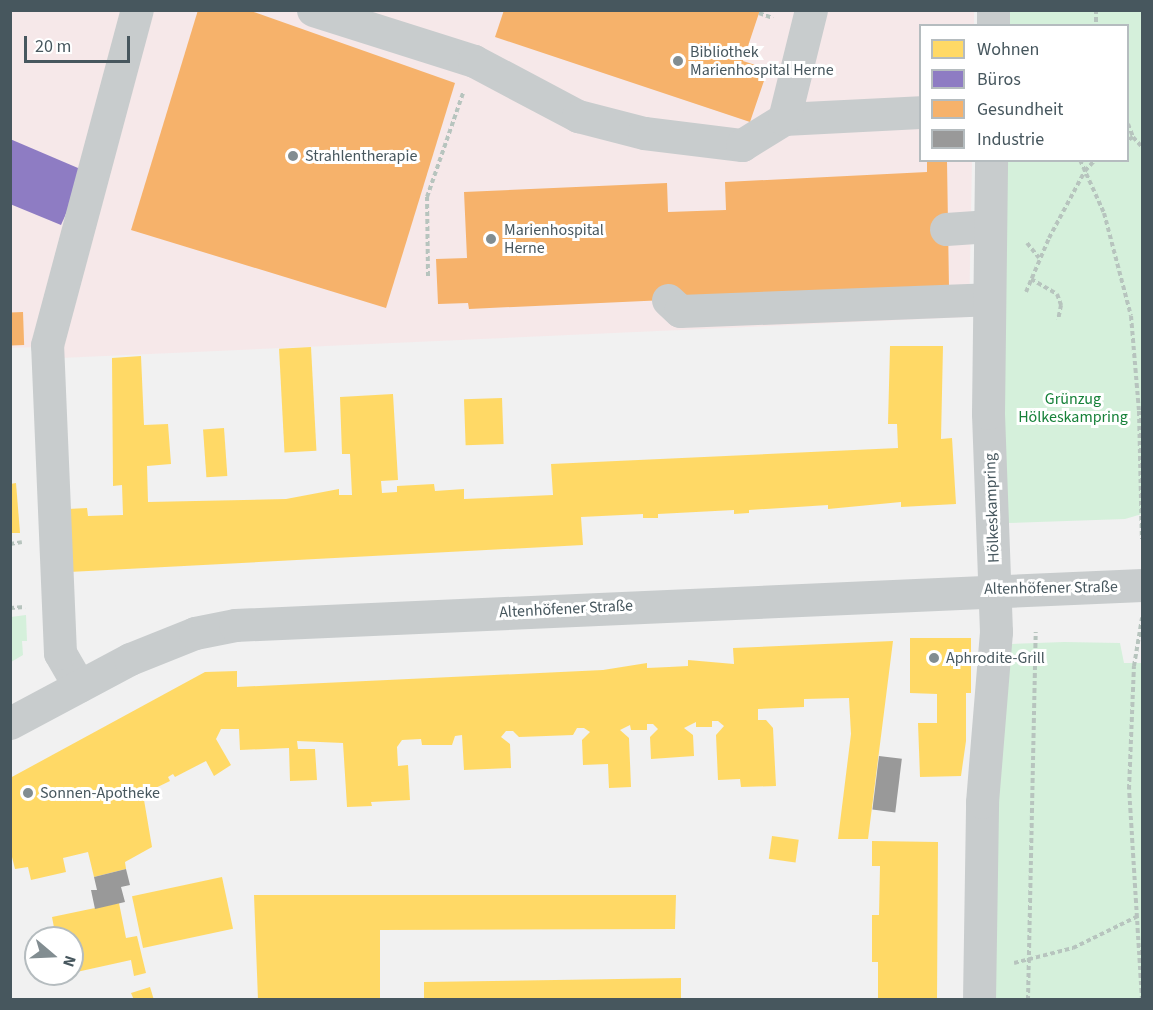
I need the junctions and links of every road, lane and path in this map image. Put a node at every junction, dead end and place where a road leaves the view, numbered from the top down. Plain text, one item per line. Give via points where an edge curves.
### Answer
1 (136, 10) edge
2 (313, 10) edge
3 (811, 10) edge
4 (759, 13) dead end
5 (771, 18) dead end
6 (474, 61) junction
7 (919, 112) edge
8 (784, 119) junction
9 (1129, 127) edge
10 (1133, 137) junction
11 (1129, 139) edge
12 (1143, 147) edge
13 (991, 162) edge
14 (1081, 162) edge
15 (1093, 162) edge
16 (1085, 171) junction
17 (990, 226) junction
18 (946, 229) dead end
19 (428, 276) dead end
20 (1031, 279) junction
21 (988, 299) junction
22 (668, 300) dead end
23 (1023, 302) dead end
24 (1058, 320) dead end
25 (1143, 539) edge
26 (1143, 585) edge
27 (995, 589) junction
28 (1143, 618) edge
29 (1036, 632) dead end
30 (79, 686) junction
31 (10, 723) edge
32 (1138, 916) junction
33 (1031, 960) junction
34 (979, 984) edge
35 (1029, 999) edge
36 (1142, 999) edge

1 - 30 street via 47,345 60,653
2 - 6 street
3 - 8 street
4 - 5 path
6 - 8 street via 578,116 644,133 742,145
6 - 19 path via 428,197
7 - 8 street
9 - 10 path
10 - 11 path
10 - 12 path
13 - 17 street, Hölkeskampring
14 - 16 path
15 - 16 path
16 - 20 path
16 - 25 path via 1104,213 1131,316
17 - 18 street
17 - 21 street, Hölkeskampring
20 - 23 path
20 - 24 path via 1058,294
21 - 22 street via 680,311
21 - 27 street, Hölkeskampring
26 - 27 street, Altenhöfener Straße
27 - 30 street, Altenhöfener Straße via 235,625 195,633 130,659
27 - 34 street, Hölkeskampring via 996,632 982,802
28 - 32 path via 1134,666 1128,789
29 - 33 path
30 - 31 street, Altenhöfener Straße
32 - 33 path via 1101,936
32 - 36 path
33 - 34 path
33 - 35 path

